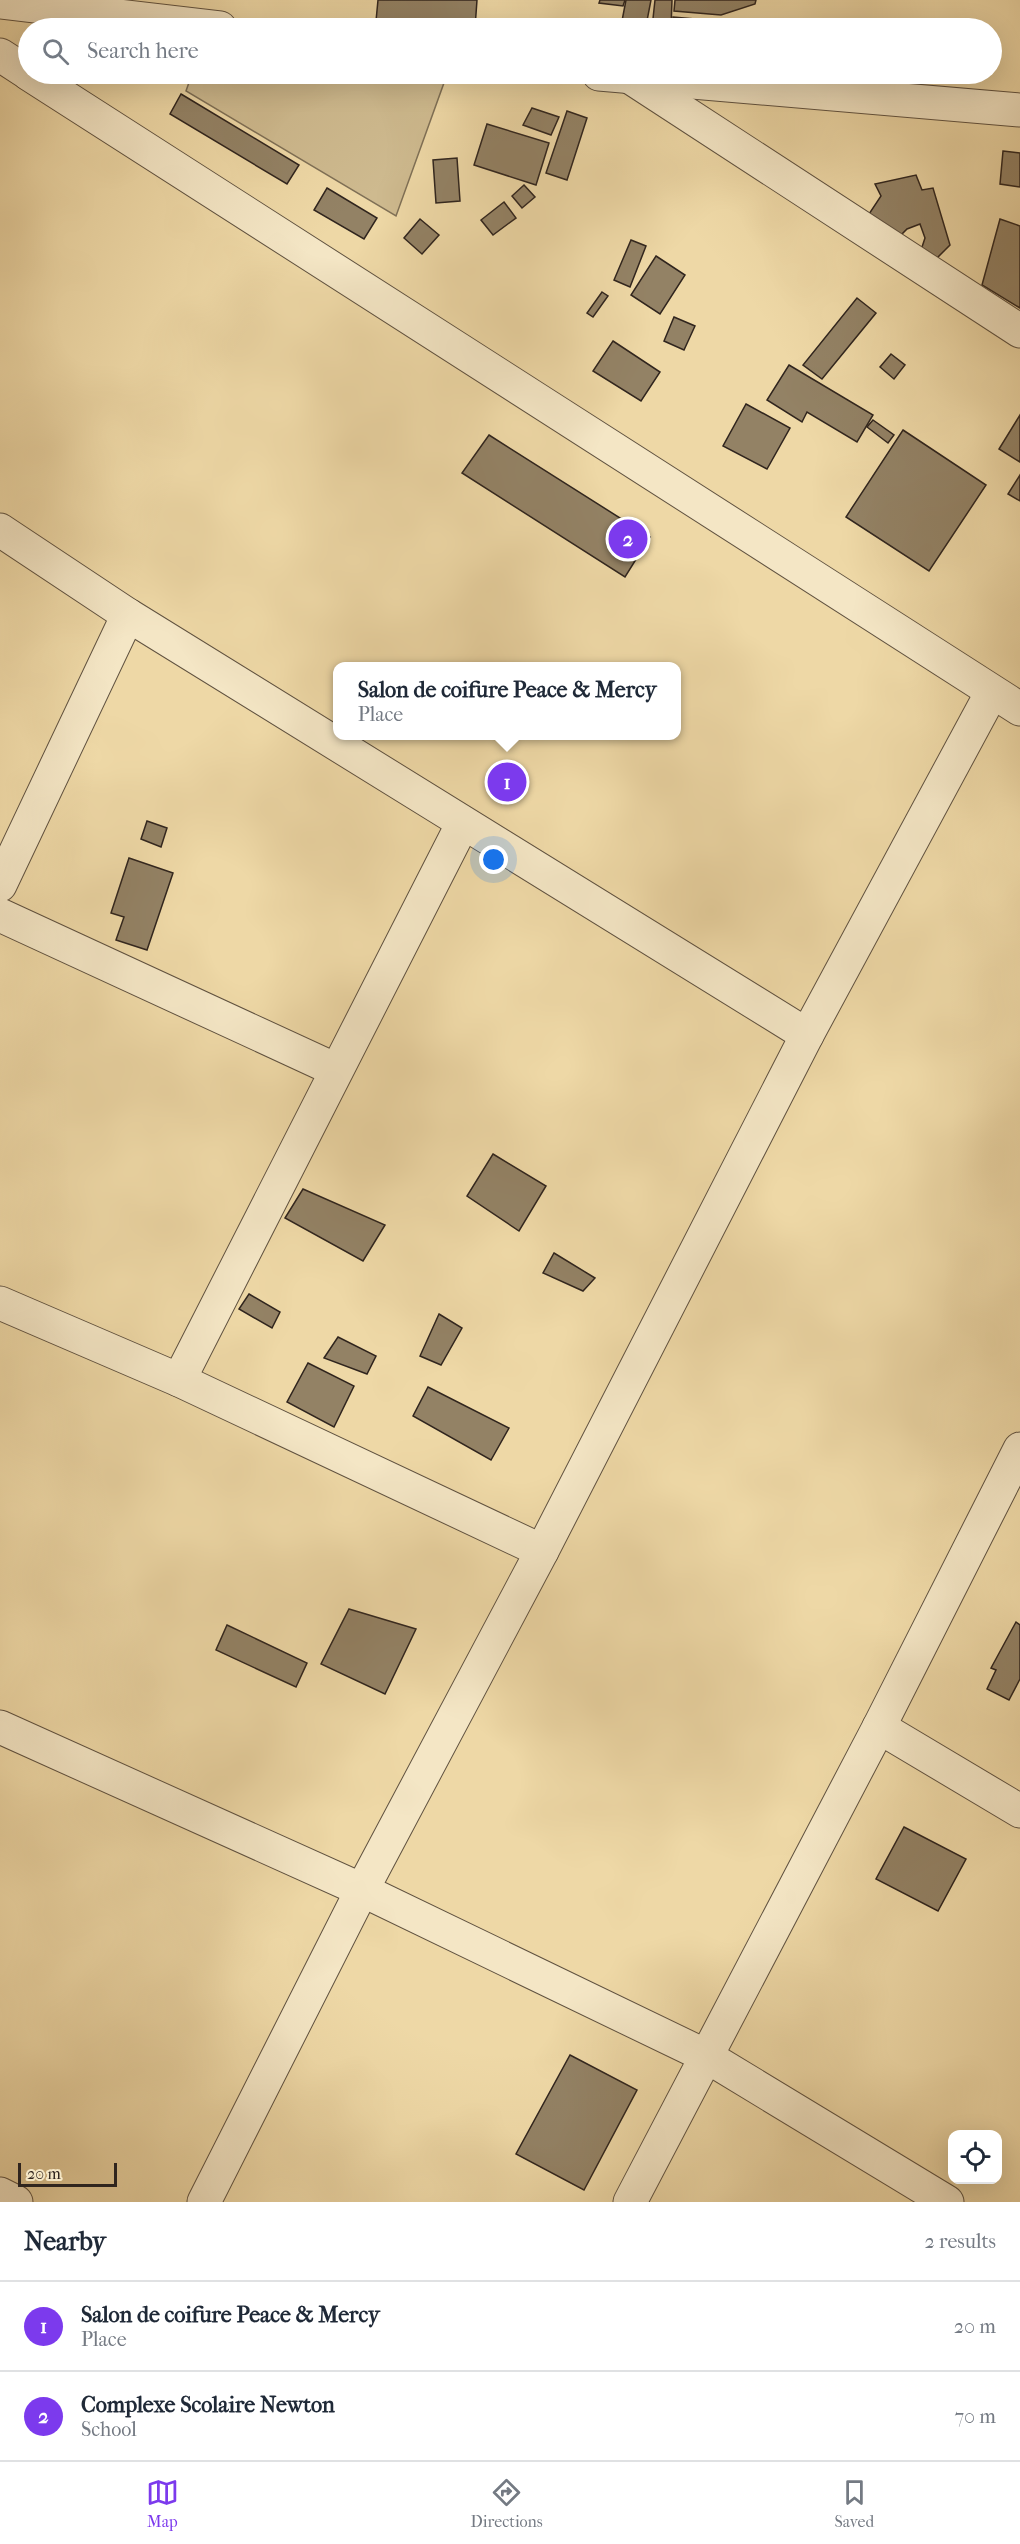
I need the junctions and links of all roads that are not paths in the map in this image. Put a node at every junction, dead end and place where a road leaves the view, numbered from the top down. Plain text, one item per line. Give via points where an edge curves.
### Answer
1 (0, 2) edge
2 (135, 18) edge
3 (0, 55) edge
4 (18, 66) edge
5 (46, 84) edge
6 (628, 84) edge
7 (718, 84) edge
8 (1020, 110) edge
9 (1020, 331) edge
10 (0, 530) edge
11 (128, 615) junction
12 (992, 692) junction
13 (1020, 709) edge
14 (463, 823) junction
15 (0, 885) edge
16 (0, 915) edge
17 (807, 1035) junction
18 (336, 1070) junction
19 (0, 1303) edge
20 (179, 1380) junction
21 (1020, 1449) edge
22 (542, 1551) junction
23 (0, 1727) edge
24 (879, 1727) junction
25 (1020, 1811) edge
26 (362, 1890) junction
27 (706, 2056) junction
28 (0, 2194) edge
29 (16, 2202) edge
30 (204, 2202) edge
31 (630, 2202) edge
32 (947, 2202) edge

1 - 2 street
3 - 4 street
5 - 12 street
6 - 9 street
7 - 8 street
10 - 11 street
11 - 14 street
11 - 15 street
12 - 13 street
12 - 17 street
14 - 17 street
14 - 18 street
16 - 18 street
17 - 22 street
18 - 20 street
19 - 20 street
20 - 22 street
21 - 24 street
22 - 26 street
23 - 26 street
24 - 25 street
24 - 27 street
26 - 27 street
26 - 30 street
27 - 31 street
27 - 32 street
28 - 29 street

